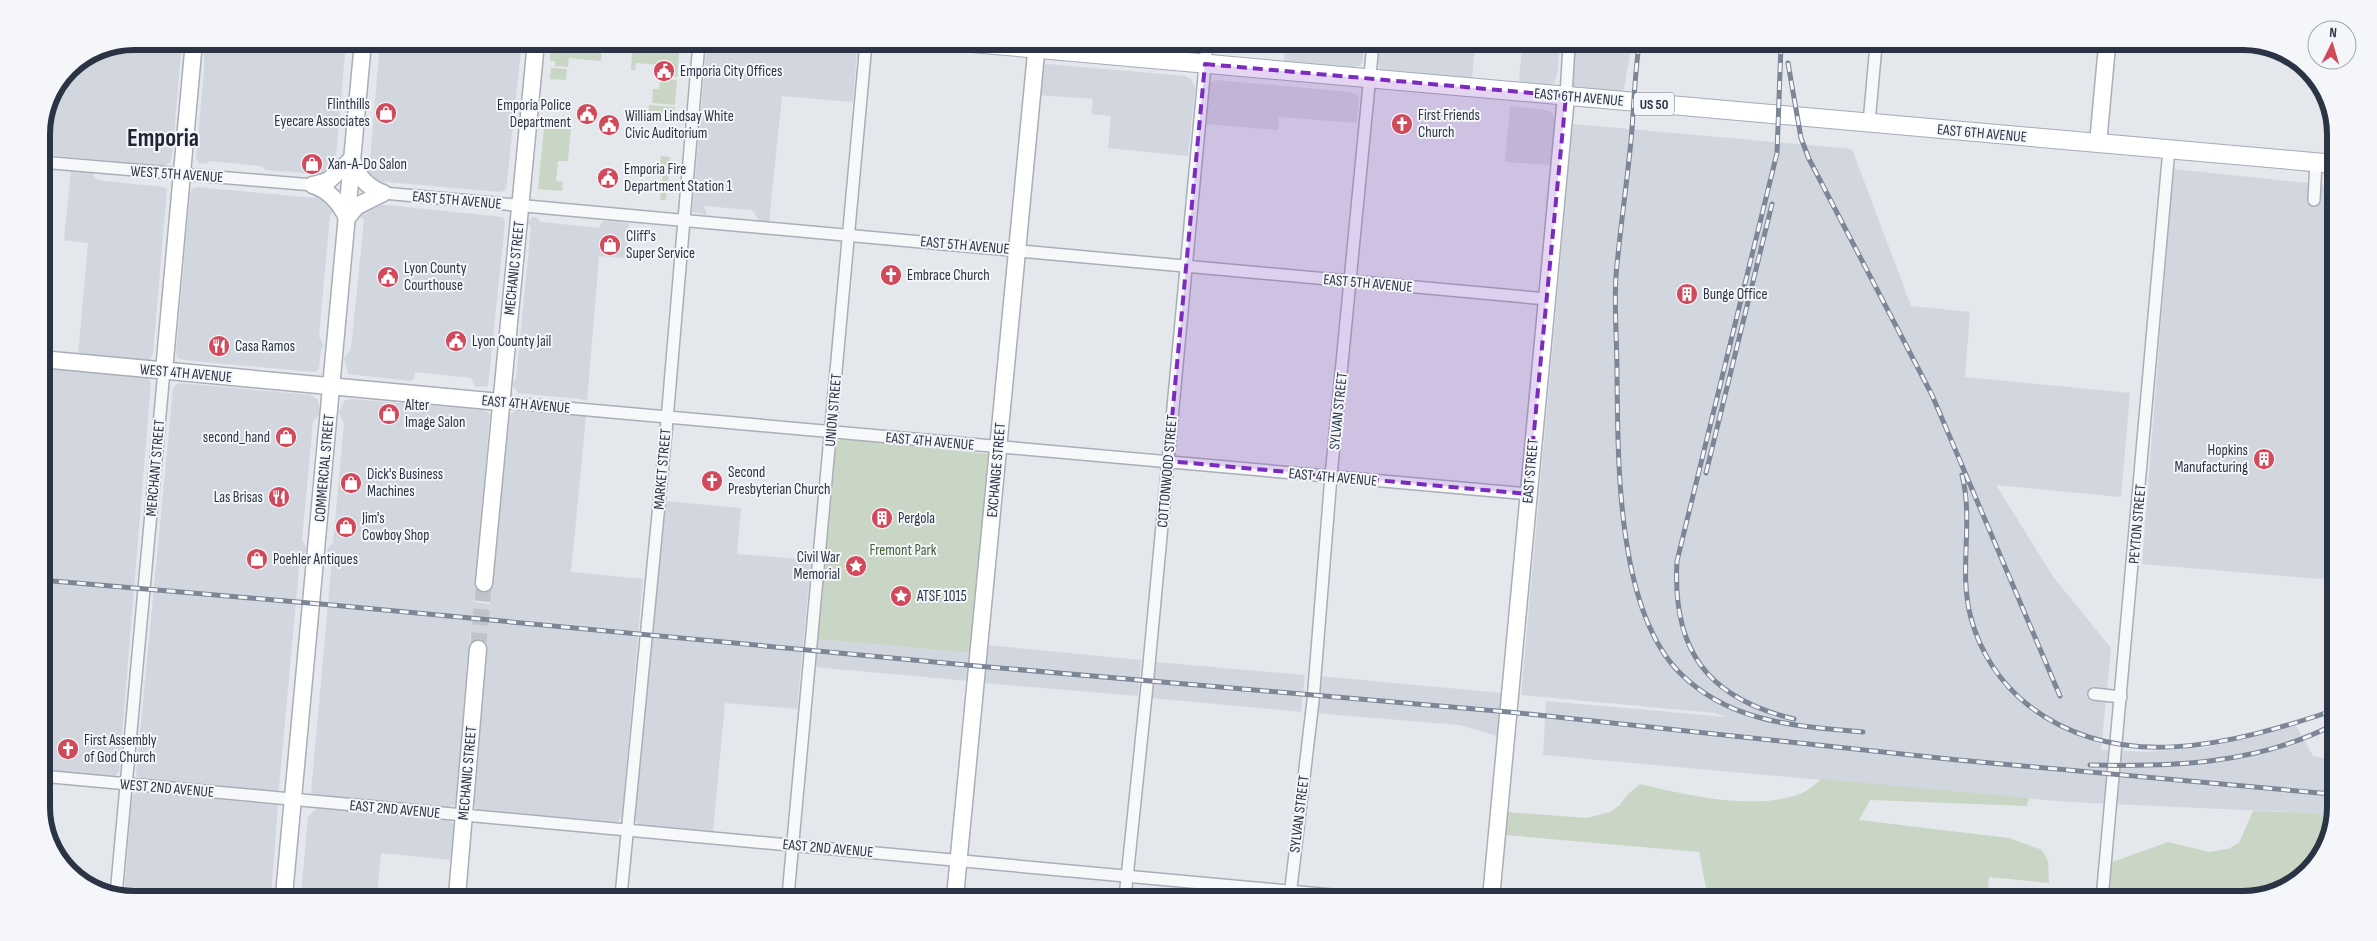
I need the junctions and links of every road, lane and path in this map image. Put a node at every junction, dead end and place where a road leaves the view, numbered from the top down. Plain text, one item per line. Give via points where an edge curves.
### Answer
1 (193, 50) edge
2 (362, 50) edge
3 (535, 50) edge
4 (698, 50) edge
5 (865, 50) edge
6 (1036, 50) edge
7 (1074, 50) edge
8 (1206, 50) edge
9 (1372, 50) edge
10 (1569, 50) edge
11 (1876, 50) edge
12 (2107, 50) edge
13 (1205, 64) junction
14 (1370, 78) junction
15 (1566, 96) junction
16 (1869, 123) junction
17 (2098, 143) junction
18 (2169, 149) junction
19 (352, 159) junction
20 (2316, 162) junction
21 (50, 163) edge
22 (2327, 163) edge
23 (182, 175) junction
24 (313, 185) junction
25 (383, 193) junction
26 (2314, 200) dead end
27 (521, 206) junction
28 (347, 218) junction
29 (683, 221) junction
30 (848, 236) junction
31 (1016, 250) junction
32 (1186, 266) junction
33 (1350, 281) junction
34 (1547, 299) junction
35 (50, 360) edge
36 (164, 371) junction
37 (331, 386) junction
38 (500, 402) junction
39 (667, 418) junction
40 (831, 433) junction
41 (998, 446) junction
42 (1168, 461) junction
43 (1331, 476) junction
44 (1528, 494) junction
45 (484, 583) tunnel mouth
46 (478, 650) tunnel mouth
47 (2094, 694) dead end
48 (2121, 697) junction
49 (50, 777) edge
50 (126, 784) junction
51 (293, 800) junction
52 (464, 815) junction
53 (627, 830) junction
54 (792, 845) junction
55 (958, 860) junction
56 (1127, 876) junction
57 (117, 889) edge
58 (284, 891) edge
59 (456, 891) edge
60 (621, 891) edge
61 (788, 891) edge
62 (955, 891) edge
63 (1126, 891) edge
64 (1263, 891) edge
65 (1290, 891) edge
66 (1493, 891) edge
67 (2103, 891) edge

1 - 23 street, MERCHANT STREET
2 - 19 street, COMMERCIAL STREET
3 - 27 street, MECHANIC STREET
4 - 29 street, MARKET STREET
5 - 30 street, UNION STREET
6 - 31 street, EXCHANGE STREET
7 - 13 main road, EAST 6TH AVENUE / US 50
8 - 13 street, COTTONWOOD STREET
9 - 14 street, SYLVAN STREET
10 - 15 street, EAST STREET
11 - 16 street
12 - 17 street
13 - 14 main road, EAST 6TH AVENUE / US 50
13 - 32 street, COTTONWOOD STREET
14 - 15 main road, EAST 6TH AVENUE / US 50
14 - 33 street, SYLVAN STREET
15 - 16 main road, EAST 6TH AVENUE / US 50
15 - 34 street, EAST STREET
16 - 17 main road, EAST 6TH AVENUE / US 50
17 - 18 main road, EAST 6TH AVENUE / US 50
18 - 20 main road, EAST 6TH AVENUE / US 50
18 - 48 street, PEYTON STREET
19 - 24 street via 328,182
19 - 25 street via 358,175 370,187
19 - 28 street, COMMERCIAL STREET
20 - 22 main road, EAST 6TH AVENUE / US 50
20 - 26 street
21 - 23 street, WEST 5TH AVENUE
23 - 24 street, WEST 5TH AVENUE
23 - 36 street, MERCHANT STREET
24 - 28 street via 327,192
25 - 27 street, EAST 5TH AVENUE
25 - 28 street via 357,206
27 - 29 street, EAST 5TH AVENUE
27 - 38 street, MECHANIC STREET
28 - 37 street, COMMERCIAL STREET
29 - 30 street, EAST 5TH AVENUE
29 - 39 street, MARKET STREET
30 - 31 street, EAST 5TH AVENUE
30 - 40 street, UNION STREET
31 - 32 street, EAST 5TH AVENUE
31 - 41 street, EXCHANGE STREET
32 - 33 street, EAST 5TH AVENUE
32 - 42 street, COTTONWOOD STREET
33 - 34 street, EAST 5TH AVENUE
33 - 43 street, SYLVAN STREET
34 - 44 street, EAST STREET
35 - 36 street, WEST 4TH AVENUE
36 - 37 street, WEST 4TH AVENUE
36 - 50 street, MERCHANT STREET
37 - 38 street, EAST 4TH AVENUE
37 - 51 street, COMMERCIAL STREET
38 - 39 street, EAST 4TH AVENUE
38 - 45 street, MECHANIC STREET
39 - 40 street, EAST 4TH AVENUE
39 - 53 street, MARKET STREET
40 - 41 street, EAST 4TH AVENUE
40 - 54 street, UNION STREET
41 - 42 street, EAST 4TH AVENUE
41 - 55 street, EXCHANGE STREET
42 - 43 street, EAST 4TH AVENUE
42 - 56 street, COTTONWOOD STREET
43 - 44 street, EAST 4TH AVENUE
43 - 65 street, SYLVAN STREET via 1313,701
44 - 66 street, EAST STREET
46 - 52 street, MECHANIC STREET
47 - 48 street
48 - 67 street, PEYTON STREET
49 - 50 street, WEST 2ND AVENUE
50 - 51 street, WEST 2ND AVENUE
50 - 57 street, MERCHANT STREET
51 - 52 street, EAST 2ND AVENUE
51 - 58 street, COMMERCIAL STREET
52 - 53 street, EAST 2ND AVENUE
52 - 59 street, MECHANIC STREET
53 - 54 street, EAST 2ND AVENUE
53 - 60 street, MARKET STREET
54 - 55 street, EAST 2ND AVENUE
54 - 61 street, UNION STREET
55 - 56 street, EAST 2ND AVENUE
55 - 62 street, EXCHANGE STREET
56 - 63 street, COTTONWOOD STREET
56 - 64 street, EAST 2ND AVENUE

